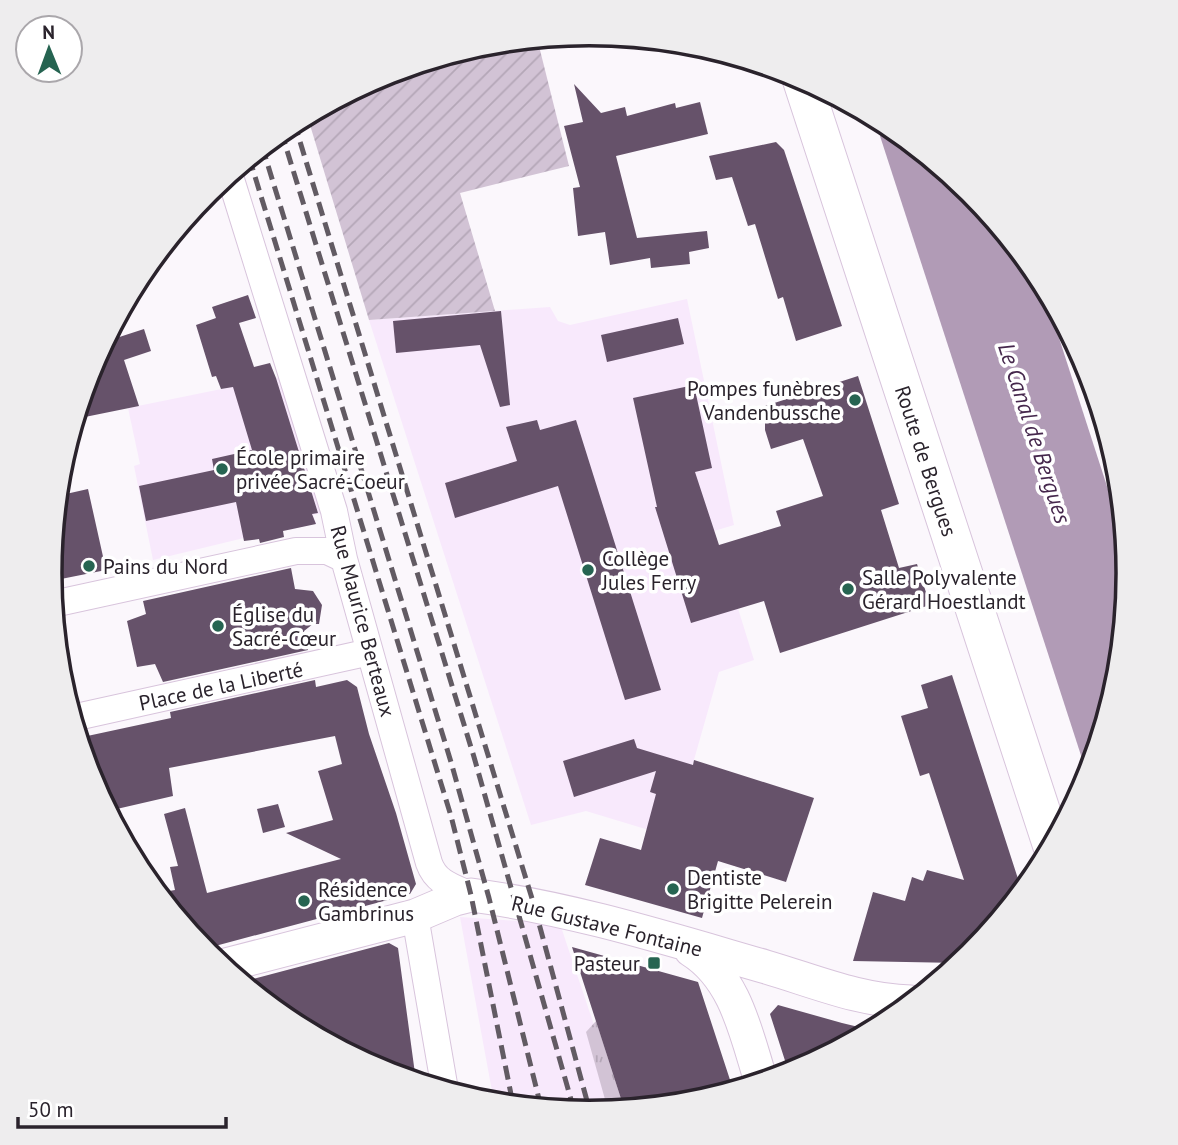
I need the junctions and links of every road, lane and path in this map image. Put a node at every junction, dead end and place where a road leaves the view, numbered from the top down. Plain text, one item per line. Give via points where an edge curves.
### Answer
1 (806, 93) edge
2 (233, 185) edge
3 (344, 559) junction
4 (63, 602) edge
5 (370, 652) junction
6 (82, 716) edge
7 (1048, 831) edge
8 (431, 869) junction
9 (471, 895) junction
10 (421, 914) junction
11 (680, 943) junction
12 (235, 963) edge
13 (782, 972) junction
14 (897, 1001) edge
15 (746, 1034) junction
16 (758, 1072) edge
17 (444, 1079) edge

1 - 7 main road, Route de Bergues
2 - 3 street, Rue Maurice Berteaux via 332,503
3 - 4 street via 327,551 296,551
3 - 5 street, Rue Maurice Berteaux
5 - 6 street, Place de la Liberté
5 - 8 street, Rue Maurice Berteaux
8 - 9 street via 442,883
8 - 10 street, Rue Maurice Berteaux via 434,896
9 - 10 street
9 - 11 street, Rue Gustave Fontaine via 569,912
10 - 12 street
10 - 17 street, Rue Maurice Berteaux
11 - 13 street, Rue Gustave Fontaine
11 - 15 street via 720,975
13 - 14 street, Rue Gustave Fontaine via 863,997
13 - 15 street via 753,986 745,1005
15 - 16 street

